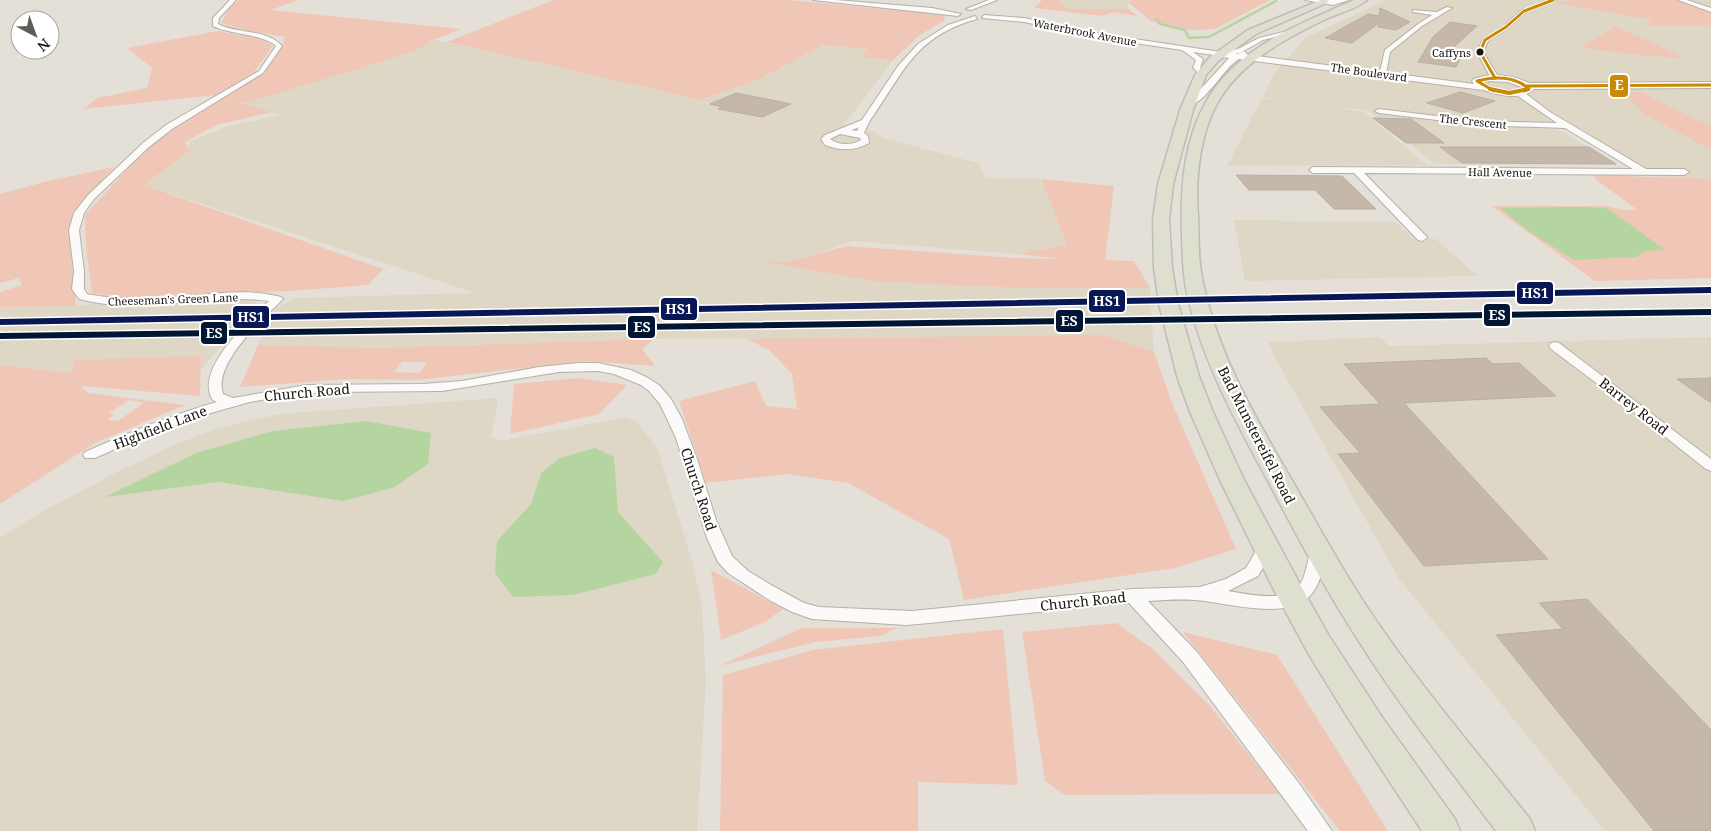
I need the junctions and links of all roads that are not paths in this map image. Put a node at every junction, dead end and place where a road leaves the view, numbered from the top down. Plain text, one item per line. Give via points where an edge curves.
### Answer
1 (233, 0) edge
2 (816, 0) edge
3 (994, 0) edge
4 (1300, 0) edge
5 (1309, 0) edge
6 (1362, 0) edge
7 (1553, 0) edge
8 (1682, 0) edge
9 (1332, 2) edge
10 (1449, 8) dead end
11 (1711, 10) edge
12 (986, 11) junction
13 (1415, 11) dead end
14 (963, 12) junction
15 (1296, 12) junction
16 (1436, 14) junction
17 (975, 18) junction
18 (956, 24) junction
19 (1289, 34) junction
20 (1150, 44) junction
21 (1168, 44) junction
22 (1181, 49) junction
23 (1228, 49) junction
24 (1253, 56) junction
25 (1308, 61) junction
26 (1332, 67) junction
27 (1382, 72) junction
28 (1201, 73) junction
29 (1232, 75) junction
30 (1495, 78) junction
31 (1479, 80) junction
32 (1711, 85) edge
33 (1527, 86) junction
34 (1487, 88) junction
35 (1518, 92) junction
36 (1190, 103) junction
37 (1379, 111) dead end
38 (865, 122) junction
39 (1567, 126) junction
40 (841, 132) junction
41 (860, 134) junction
42 (1312, 170) dead end
43 (1356, 170) junction
44 (1645, 172) junction
45 (1684, 172) dead end
46 (1422, 238) dead end
47 (1555, 346) dead end
48 (232, 402) junction
49 (90, 455) dead end
50 (1711, 466) edge
51 (1266, 548) junction
52 (1319, 552) junction
53 (1204, 592) junction
54 (1132, 595) junction
55 (1293, 599) junction
56 (1321, 831) edge
57 (1442, 831) edge
58 (1517, 831) edge

1 - 48 street, Cheeseman's Green Lane via 216,18 215,25 233,32 269,38 279,46 260,72 169,127 146,145 91,197 79,213 74,230 78,289 83,297 101,302 250,296 277,299 231,349 218,369 214,382 218,398
2 - 14 street
3 - 12 street
4 - 15 street via 1303,3
5 - 9 street
6 - 9 highway, Bad Munstereifel Road
7 - 30 street via 1524,11 1485,40 1480,52
8 - 11 street
9 - 15 highway, Bad Munstereifel Road
9 - 19 highway, Bad Munstereifel Road
10 - 16 street
12 - 14 street
12 - 17 street
12 - 20 street, Waterbrook Avenue
13 - 16 street
14 - 17 street
14 - 18 street via 962,19
15 - 23 highway, Bad Munstereifel Road via 1253,32
16 - 27 street via 1387,51
17 - 18 street
18 - 38 street via 914,51
19 - 23 street
19 - 24 highway, Bad Munstereifel Road
19 - 25 street via 1278,46 1280,51
20 - 21 street, Waterbrook Avenue
20 - 22 street, Waterbrook Avenue
21 - 23 street, Waterbrook Avenue
21 - 23 street, Waterbrook Avenue
22 - 23 street, Waterbrook Avenue
22 - 28 street, Waterbrook Avenue via 1200,59 1196,68
23 - 24 street
23 - 28 highway, Bad Munstereifel Road
23 - 36 street via 1228,63
24 - 25 street, The Boulevard
24 - 26 street, The Boulevard
24 - 29 highway, Bad Munstereifel Road
25 - 27 street, The Boulevard
26 - 27 street, The Boulevard
26 - 29 street via 1270,66
27 - 31 street, The Boulevard
27 - 34 street, The Boulevard
28 - 36 highway, Bad Munstereifel Road
29 - 52 highway, Bad Munstereifel Road via 1211,104 1194,151 1188,212 1192,272 1218,359 1248,425
30 - 31 street, The Boulevard
30 - 33 street, The Boulevard
31 - 34 street via 1478,84
32 - 33 street
33 - 35 street via 1527,91
34 - 35 street, The Boulevard
35 - 39 street
36 - 51 highway, Bad Munstereifel Road via 1171,156 1165,184 1162,266 1169,308 1207,425
37 - 39 street, The Crescent via 1478,123
38 - 40 street
38 - 41 street
39 - 44 street
40 - 41 street
40 - 41 street via 830,135 826,141 838,146 858,145 866,141
42 - 43 street, Hall Avenue
43 - 44 street, Hall Avenue
43 - 46 street
44 - 45 street, Hall Avenue
47 - 50 street, Barrey Road
48 - 49 street, Highfield Lane via 134,434
48 - 54 street, Church Road via 304,390 460,385 572,368 616,370 634,376 656,390 677,423 706,519 728,563 767,591 808,612 912,618
51 - 53 street, Church Road via 1252,572
51 - 55 highway, Bad Munstereifel Road
52 - 55 street via 1311,581 1305,591
52 - 58 highway, Bad Munstereifel Road via 1384,656
53 - 54 street, Church Road
53 - 55 street, Church Road via 1262,601
54 - 56 street via 1190,657
55 - 57 highway, Bad Munstereifel Road via 1350,694

